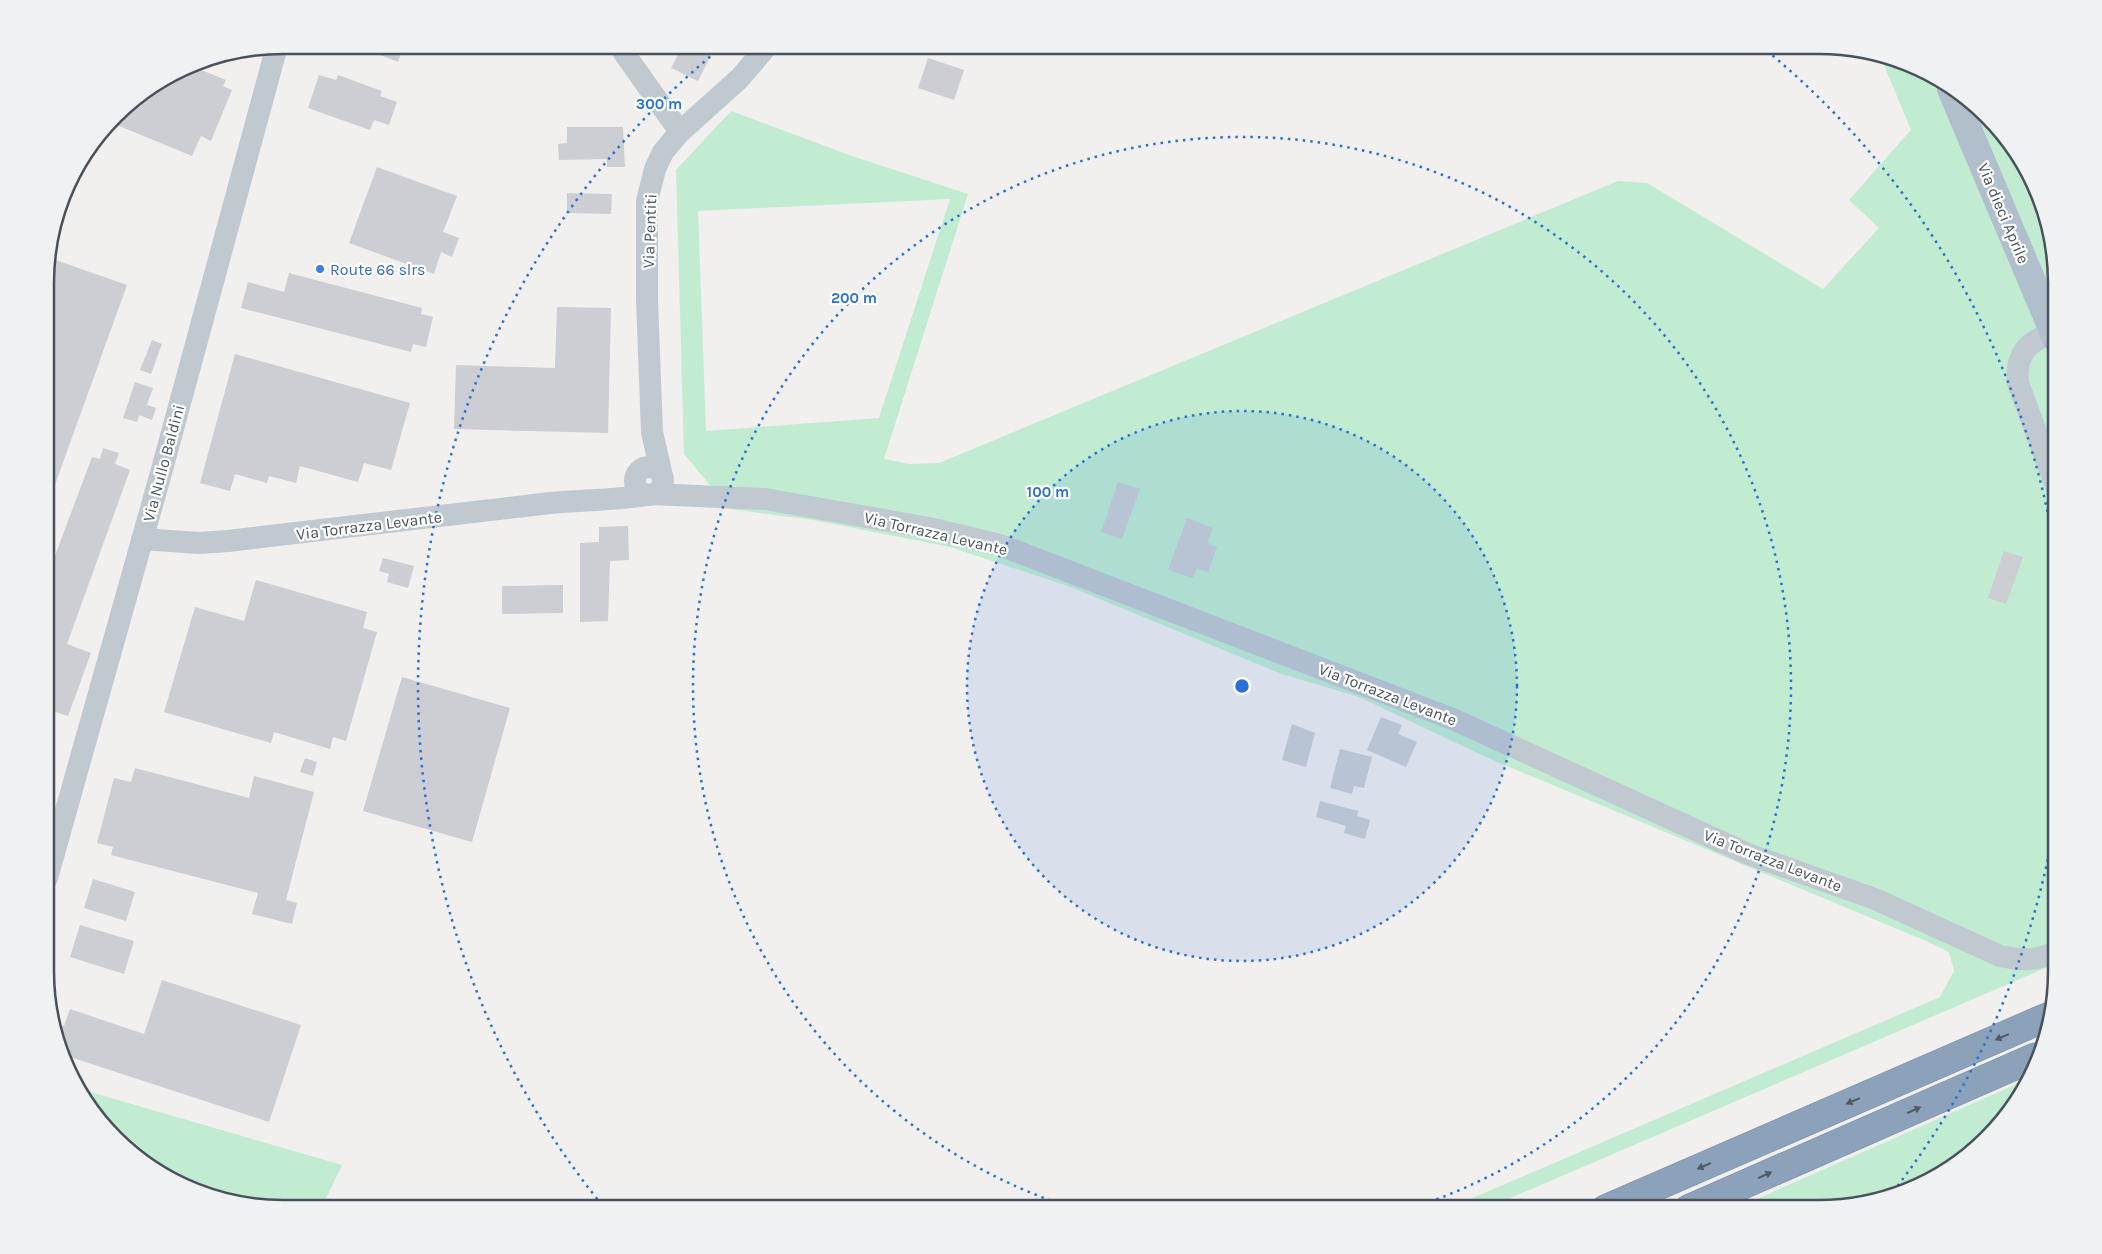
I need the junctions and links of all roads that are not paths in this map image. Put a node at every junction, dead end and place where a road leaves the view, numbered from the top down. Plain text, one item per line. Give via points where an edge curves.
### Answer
1 (275, 54) edge
2 (625, 54) edge
3 (760, 54) edge
4 (1959, 101) edge
5 (680, 132) junction
6 (2048, 318) edge
7 (2048, 336) edge
8 (2048, 464) edge
9 (651, 481) junction
10 (142, 540) junction
11 (54, 853) edge
12 (2048, 955) edge
13 (2043, 1019) edge
14 (2031, 1060) edge
15 (1626, 1200) edge
16 (1707, 1200) edge

1 - 10 street, Via Nullo Baldini
2 - 5 street
3 - 5 street, Via Pentiti via 740,78
4 - 6 main road, Via dieci Aprile
5 - 9 street, Via Pentiti via 663,152 647,201
7 - 8 street via 2029,345 2016,368 2018,383
9 - 10 street, Via Torrazza Levante via 623,487 596,499 228,541
9 - 12 street, Via Torrazza Levante via 696,495 765,498 929,528 1000,545 1455,720 1748,854 1875,899 2000,956 2021,960
10 - 11 street, Via Nullo Baldini
13 -> 15 highway
16 -> 14 highway

